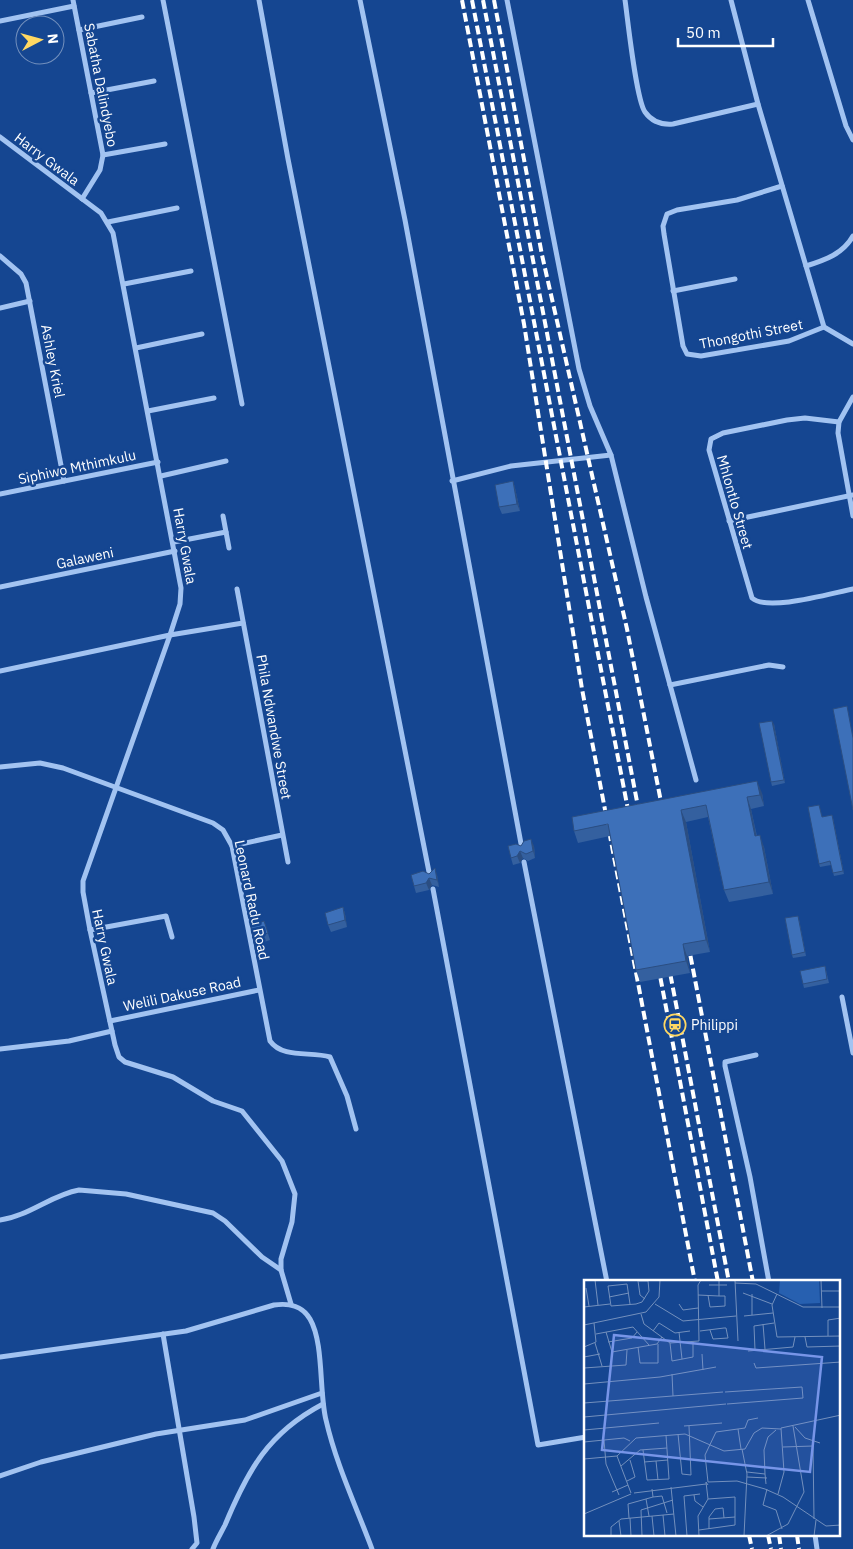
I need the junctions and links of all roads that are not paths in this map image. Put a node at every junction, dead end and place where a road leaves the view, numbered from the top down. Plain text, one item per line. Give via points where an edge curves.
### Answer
1 (73, 0) edge
2 (163, 0) edge
3 (259, 0) edge
4 (360, 0) edge
5 (507, 0) edge
6 (624, 0) edge
7 (731, 0) edge
8 (808, 0) edge
9 (74, 6) junction
10 (142, 17) dead end
11 (0, 21) edge
12 (79, 30) junction
13 (154, 81) dead end
14 (91, 93) junction
15 (758, 104) junction
16 (0, 137) edge
17 (853, 140) edge
18 (165, 144) dead end
19 (103, 156) junction
20 (782, 186) junction
21 (82, 199) junction
22 (177, 208) dead end
23 (108, 222) junction
24 (853, 236) edge
25 (0, 256) edge
26 (806, 266) junction
27 (191, 271) dead end
28 (735, 279) dead end
29 (124, 284) junction
30 (673, 291) junction
31 (30, 301) junction
32 (0, 308) edge
33 (824, 328) junction
34 (202, 334) dead end
35 (853, 344) edge
36 (136, 348) junction
37 (853, 397) edge
38 (214, 398) dead end
39 (242, 404) dead end
40 (148, 411) junction
41 (840, 422) junction
42 (610, 455) junction
43 (226, 461) dead end
44 (158, 462) junction
45 (161, 476) junction
46 (64, 481) junction
47 (452, 481) junction
48 (0, 494) edge
49 (851, 496) edge
50 (223, 516) dead end
51 (853, 516) edge
52 (729, 521) junction
53 (226, 532) junction
54 (174, 542) junction
55 (229, 548) dead end
56 (175, 551) junction
57 (0, 587) edge
58 (237, 589) dead end
59 (853, 589) edge
60 (243, 623) junction
61 (170, 635) junction
62 (783, 667) dead end
63 (0, 671) edge
64 (670, 685) junction
65 (0, 766) edge
66 (696, 780) dead end
67 (116, 788) junction
68 (282, 835) junction
69 (232, 846) junction
70 (522, 849) edge
71 (288, 862) dead end
72 (524, 862) dead end
73 (430, 877) edge
74 (432, 889) dead end
75 (90, 930) junction
76 (172, 937) dead end
77 (259, 990) junction
78 (842, 997) dead end
79 (110, 1021) junction
80 (112, 1031) junction
81 (0, 1049) edge
82 (853, 1053) edge
83 (756, 1055) dead end
84 (356, 1129) dead end
85 (0, 1220) edge
86 (281, 1270) junction
87 (606, 1280) edge
88 (769, 1280) edge
89 (291, 1304) junction
90 (163, 1334) junction
91 (0, 1357) edge
92 (322, 1393) junction
93 (323, 1404) junction
94 (180, 1429) junction
95 (584, 1437) edge
96 (0, 1476) edge
97 (815, 1536) edge
98 (192, 1549) edge
99 (213, 1549) edge
100 (372, 1549) edge
101 (817, 1549) edge

1 - 9 street, Sabatha Dalindyebo
2 - 39 street
3 - 73 street
4 - 47 street via 405,220
5 - 42 street via 579,369
6 - 15 street via 641,104 652,119 665,125
7 - 15 street, Thongothi Street
8 - 17 street
9 - 11 street
9 - 12 street, Sabatha Dalindyebo
10 - 12 street
12 - 14 street, Sabatha Dalindyebo
13 - 14 street
14 - 19 street, Sabatha Dalindyebo
15 - 20 street, Thongothi Street
16 - 21 street, Harry Gwala
18 - 19 street
19 - 21 street, Sabatha Dalindyebo via 100,170
20 - 26 street, Thongothi Street
20 - 30 street, Thongothi Street via 737,200 667,214 663,226
21 - 23 street, Harry Gwala
22 - 23 street
23 - 29 street, Harry Gwala via 116,242
24 - 26 street via 847,246 827,259
25 - 31 street, Ashley Kriel via 21,274
26 - 33 street, Thongothi Street
27 - 29 street
28 - 30 street
29 - 36 street, Harry Gwala
30 - 33 street, Thongothi Street via 683,346 691,356 782,342
31 - 32 street
31 - 46 street, Ashley Kriel
33 - 35 street, Thongothi Street
34 - 36 street
36 - 40 street, Harry Gwala
37 - 41 street
38 - 40 street
40 - 44 street, Harry Gwala
41 - 49 street via 839,442
41 - 52 street, Mhlontlo Street via 787,420 723,433 711,439 710,456
42 - 47 street via 511,466
42 - 64 street
43 - 45 street
44 - 45 street, Harry Gwala
44 - 46 street, Siphiwo Mthimkulu
45 - 54 street, Harry Gwala
46 - 48 street, Siphiwo Mthimkulu
47 - 70 street
49 - 51 street
49 - 52 street
50 - 53 street
52 - 59 street, Mhlontlo Street via 750,592 757,602 776,604
53 - 54 street
53 - 55 street
54 - 56 street, Harry Gwala
56 - 57 street, Galaweni
56 - 61 street, Harry Gwala via 182,596
58 - 60 street, Phila Ndwandwe Street
60 - 61 street
60 - 68 street, Phila Ndwandwe Street
61 - 63 street
61 - 67 street, Harry Gwala
62 - 64 street via 769,665
64 - 66 street
65 - 67 street, Leonard Radu Road via 50,764
67 - 69 street, Leonard Radu Road via 213,823 223,830
67 - 75 street, Harry Gwala via 83,880
68 - 69 street
68 - 71 street, Phila Ndwandwe Street
69 - 77 street, Leonard Radu Road
72 - 87 street
74 - 95 street via 538,1445
75 - 76 street via 166,916
75 - 79 street, Harry Gwala
77 - 79 street, Welili Dakuse Road
77 - 84 street, Leonard Radu Road via 267,1032 274,1047 330,1057 347,1096
78 - 82 street
79 - 80 street, Harry Gwala
80 - 81 street via 63,1042
80 - 86 street, Harry Gwala via 119,1057 134,1066 173,1077 212,1101 242,1111 282,1161 295,1194
83 - 88 street via 727,1061 725,1066
85 - 86 street via 18,1216 74,1191 134,1196 220,1216 262,1257
86 - 89 street
89 - 90 street via 274,1305 203,1327
89 - 92 street via 304,1310 312,1321
90 - 91 street
90 - 94 street
92 - 93 street
92 - 94 street via 238,1422
93 - 99 street via 297,1421 258,1457
93 - 100 street via 330,1436
94 - 96 street via 41,1462
94 - 98 street via 197,1537 196,1546
97 - 101 street

